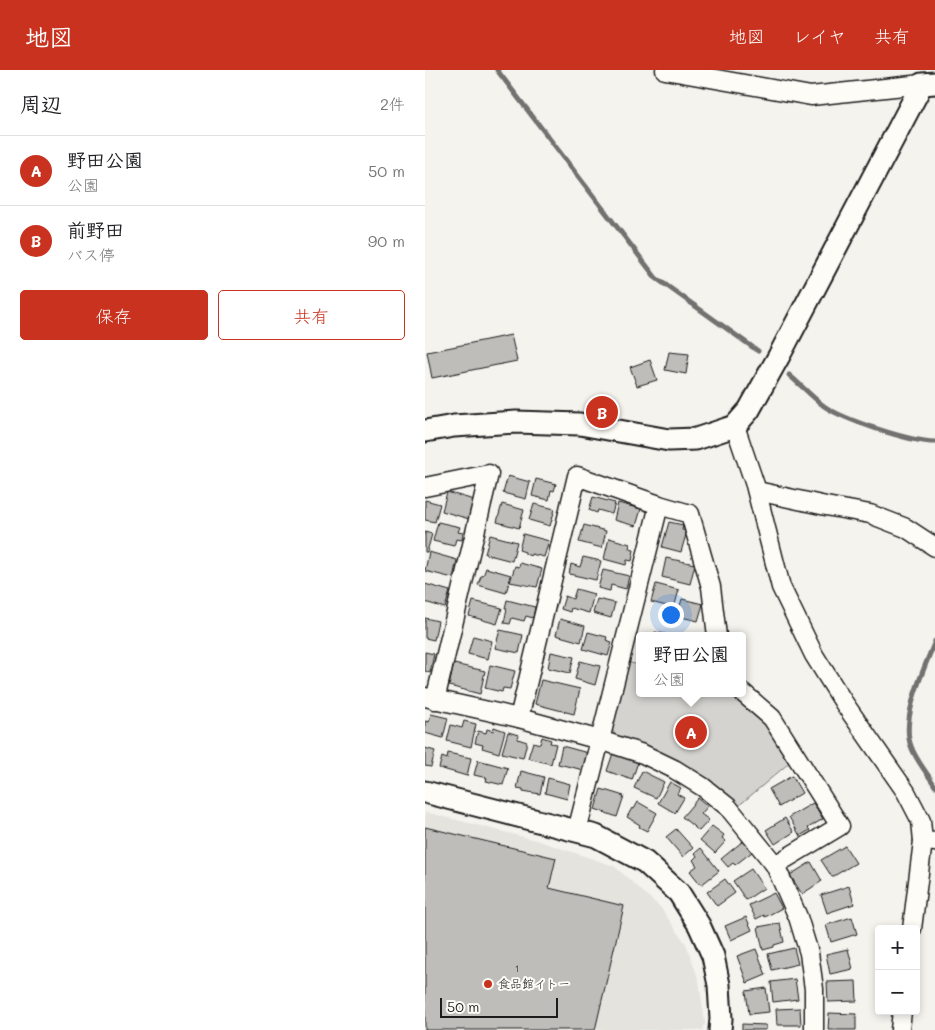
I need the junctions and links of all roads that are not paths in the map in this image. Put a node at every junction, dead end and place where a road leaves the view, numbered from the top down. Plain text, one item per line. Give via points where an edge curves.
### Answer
1 (665, 70) edge
2 (929, 83) edge
3 (735, 426) junction
4 (425, 431) edge
5 (425, 487) edge
6 (757, 491) junction
7 (659, 505) junction
8 (935, 547) edge
9 (717, 632) edge
10 (746, 695) edge
11 (430, 698) edge
12 (519, 718) junction
13 (600, 740) junction
14 (425, 792) edge
15 (577, 831) junction
16 (929, 842) edge
17 (775, 865) junction
18 (913, 925) edge
19 (902, 1015) edge
20 (720, 1030) edge
21 (814, 1030) edge
22 (900, 1030) edge

1 - 2 street via 811,96
2 - 3 street via 749,410
3 - 4 street via 696,439 669,440 579,424 534,422 453,426
3 - 6 street
5 - 11 street via 489,474
6 - 8 street via 870,514 906,528
6 - 16 street via 781,587 814,655 906,792
7 - 9 street via 690,514 711,587
7 - 12 street via 577,476
7 - 13 street
10 - 17 street via 772,718 840,826
11 - 12 street
12 - 13 street
13 - 15 street
13 - 17 street via 643,754 703,787 728,807
14 - 15 street
15 - 20 street via 596,836 645,862 679,893 713,956 719,985
16 - 18 street
17 - 21 street via 798,917 809,953 814,989
19 - 22 street

